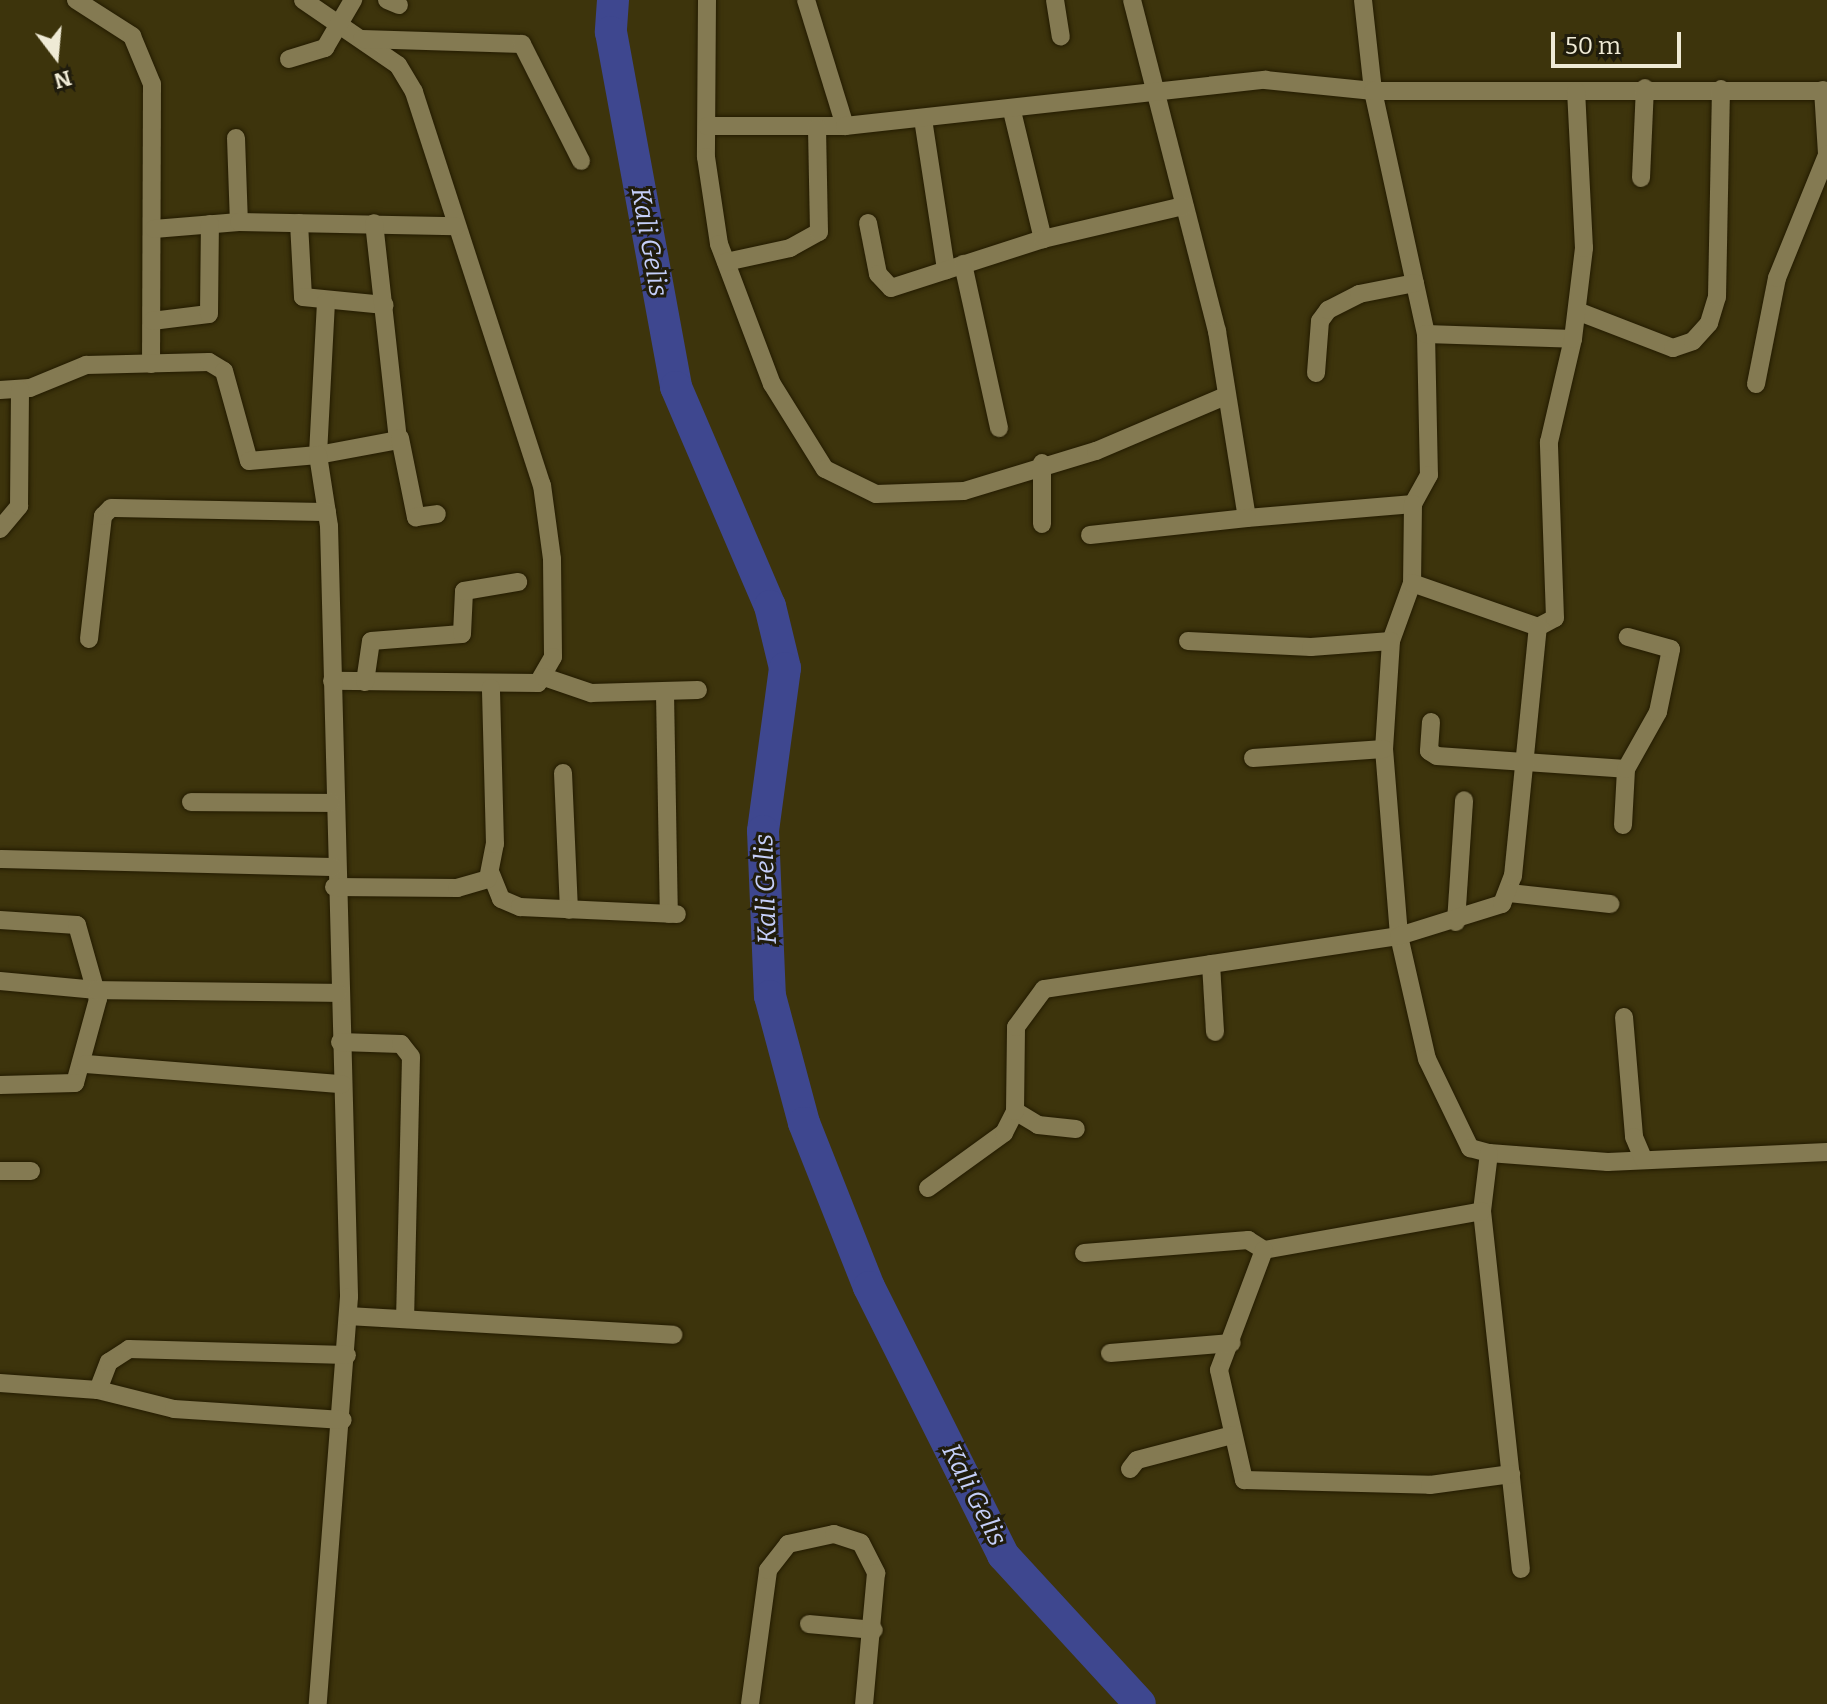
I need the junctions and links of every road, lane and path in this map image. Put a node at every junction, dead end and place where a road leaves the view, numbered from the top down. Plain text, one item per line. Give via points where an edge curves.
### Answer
1 (76, 0) edge
2 (303, 0) edge
3 (353, 0) edge
4 (707, 0) edge
5 (806, 0) edge
6 (1055, 0) edge
7 (1132, 0) edge
8 (1363, 0) edge
9 (337, 22) junction
10 (1061, 37) dead end
11 (362, 39) junction
12 (289, 59) dead end
13 (1645, 88) junction
14 (1721, 89) junction
15 (1825, 90) edge
16 (1150, 91) junction
17 (1373, 91) junction
18 (1576, 91) junction
19 (1012, 111) junction
20 (923, 119) junction
21 (707, 126) junction
22 (845, 126) junction
23 (817, 128) junction
24 (236, 138) dead end
25 (1827, 154) edge
26 (581, 161) dead end
27 (1641, 178) dead end
28 (1184, 206) junction
29 (239, 222) junction
30 (299, 223) junction
31 (374, 223) junction
32 (868, 223) dead end
33 (210, 224) junction
34 (456, 226) junction
35 (154, 229) junction
36 (1043, 239) junction
37 (726, 262) junction
38 (955, 267) junction
39 (1415, 283) junction
40 (326, 302) junction
41 (385, 305) junction
42 (1577, 311) junction
43 (152, 321) junction
44 (1426, 334) junction
45 (1573, 339) junction
46 (151, 364) junction
47 (1316, 373) dead end
48 (1756, 384) dead end
49 (0, 390) edge
50 (20, 390) junction
51 (1223, 397) junction
52 (999, 428) dead end
53 (400, 438) junction
54 (318, 455) junction
55 (1042, 463) junction
56 (1413, 504) junction
57 (327, 512) junction
58 (437, 514) dead end
59 (1247, 518) junction
60 (1042, 524) dead end
61 (0, 529) edge
62 (1090, 535) dead end
63 (518, 582) dead end
64 (1412, 583) junction
65 (1538, 627) junction
66 (1628, 637) dead end
67 (89, 639) dead end
68 (1188, 641) dead end
69 (1391, 641) junction
70 (544, 677) junction
71 (332, 681) junction
72 (365, 682) junction
73 (491, 688) junction
74 (698, 690) dead end
75 (665, 693) junction
76 (1431, 722) dead end
77 (1384, 749) junction
78 (1253, 758) dead end
79 (1522, 758) junction
80 (1626, 769) junction
81 (563, 773) dead end
82 (1464, 800) dead end
83 (191, 802) dead end
84 (331, 803) junction
85 (1623, 825) dead end
86 (0, 859) edge
87 (333, 867) junction
88 (491, 874) junction
89 (334, 887) junction
90 (1509, 893) junction
91 (1610, 904) dead end
92 (569, 910) junction
93 (0, 920) edge
94 (1456, 922) junction
95 (1399, 936) junction
96 (1211, 964) junction
97 (0, 981) edge
98 (97, 990) junction
99 (338, 993) junction
100 (1624, 1017) dead end
101 (1215, 1032) dead end
102 (340, 1042) junction
103 (86, 1064) junction
104 (342, 1084) junction
105 (0, 1085) edge
106 (1015, 1111) junction
107 (1076, 1129) dead end
108 (1827, 1152) edge
109 (1489, 1153) junction
110 (1644, 1160) junction
111 (0, 1171) edge
112 (31, 1171) dead end
113 (928, 1188) dead end
114 (1482, 1211) junction
115 (1264, 1250) junction
116 (1084, 1253) dead end
117 (348, 1316) junction
118 (405, 1319) junction
119 (673, 1335) dead end
120 (1232, 1343) junction
121 (1110, 1353) dead end
122 (347, 1355) junction
123 (0, 1383) edge
124 (98, 1390) junction
125 (343, 1420) junction
126 (1232, 1435) junction
127 (1130, 1469) dead end
128 (1511, 1474) junction
129 (1521, 1569) dead end
130 (809, 1624) dead end
131 (874, 1630) junction
132 (318, 1704) edge
133 (750, 1704) edge
134 (864, 1704) edge

1 - 35 street via 122,26 144,55 154,105
2 - 9 street
3 - 9 street
4 - 21 street
5 - 22 street
6 - 10 street
7 - 16 street
8 - 17 street
9 - 11 street
9 - 12 street via 319,53
11 - 26 street via 522,44
11 - 34 street via 409,80
13 - 14 street
13 - 18 street
13 - 27 street
14 - 15 street
14 - 42 street via 1717,297 1709,323 1693,341 1673,348
15 - 25 street
16 - 17 street via 1302,80
16 - 19 street
16 - 28 street
17 - 18 street
17 - 39 street
18 - 42 street via 1585,202
19 - 20 street
19 - 36 street
20 - 22 street
20 - 38 street
21 - 23 street
21 - 37 street via 710,210
22 - 23 street
23 - 37 street via 819,232 790,248
24 - 29 street
25 - 48 street via 1777,278
28 - 36 street
28 - 51 street via 1217,331
29 - 30 street
29 - 33 street
30 - 31 street
30 - 40 street via 303,297
31 - 34 street
31 - 41 street
32 - 38 street via 886,286
33 - 35 street
33 - 43 street via 209,314
34 - 70 street via 542,485 553,609
35 - 43 street
36 - 38 street
37 - 55 street via 796,432 825,469 850,487 908,497 964,491
38 - 52 street
39 - 44 street
39 - 47 street via 1359,294 1328,310 1320,321
40 - 41 street
40 - 54 street
41 - 53 street
42 - 45 street
43 - 46 street
44 - 45 street
44 - 56 street via 1429,475
45 - 65 street via 1549,442 1556,612
46 - 50 street via 86,365
46 - 54 street via 222,368 249,461
49 - 50 street
50 - 61 street via 18,510
51 - 55 street via 1096,451
51 - 59 street
53 - 54 street
53 - 58 street via 416,517
54 - 57 street
55 - 60 street
56 - 59 street
56 - 64 street
57 - 67 street via 111,508 103,516
57 - 71 street
59 - 62 street
63 - 72 street via 464,591 462,634 371,641
64 - 65 street
64 - 69 street
65 - 79 street
66 - 80 street via 1671,649 1658,712
68 - 69 street via 1311,647
69 - 77 street
70 - 73 street via 526,686
70 - 75 street via 581,692
71 - 72 street
71 - 84 street
72 - 73 street
73 - 88 street
74 - 75 street
75 - 92 street via 675,914
76 - 79 street via 1430,754
77 - 78 street
77 - 95 street
79 - 80 street
79 - 90 street
80 - 85 street
81 - 92 street
82 - 94 street
83 - 84 street
84 - 87 street
86 - 87 street
87 - 89 street
88 - 89 street via 457,888
88 - 92 street via 507,903
89 - 99 street
90 - 91 street
90 - 94 street via 1495,910
93 - 98 street via 77,925
94 - 95 street
95 - 96 street
95 - 109 street via 1427,1059 1470,1148
96 - 101 street
96 - 106 street via 1058,985 1033,997 1016,1027
97 - 98 street
98 - 99 street
98 - 103 street
99 - 102 street
100 - 110 street via 1634,1137
102 - 104 street
102 - 118 street via 401,1044 411,1057
103 - 104 street
103 - 105 street via 67,1087
104 - 117 street
106 - 107 street via 1038,1125
106 - 113 street via 990,1148
108 - 110 street
109 - 110 street
109 - 114 street
111 - 112 street
114 - 115 street
114 - 128 street
115 - 116 street via 1234,1240
115 - 120 street
117 - 118 street
117 - 122 street
118 - 119 street
120 - 121 street
120 - 126 street via 1219,1370
122 - 124 street via 133,1348 109,1362
122 - 125 street
123 - 124 street
124 - 125 street via 161,1408
125 - 132 street
126 - 127 street via 1137,1460
126 - 128 street via 1240,1475 1259,1485 1430,1485
128 - 129 street
130 - 131 street
131 - 133 street via 876,1573 861,1543 834,1534 788,1544 762,1589
131 - 134 street

